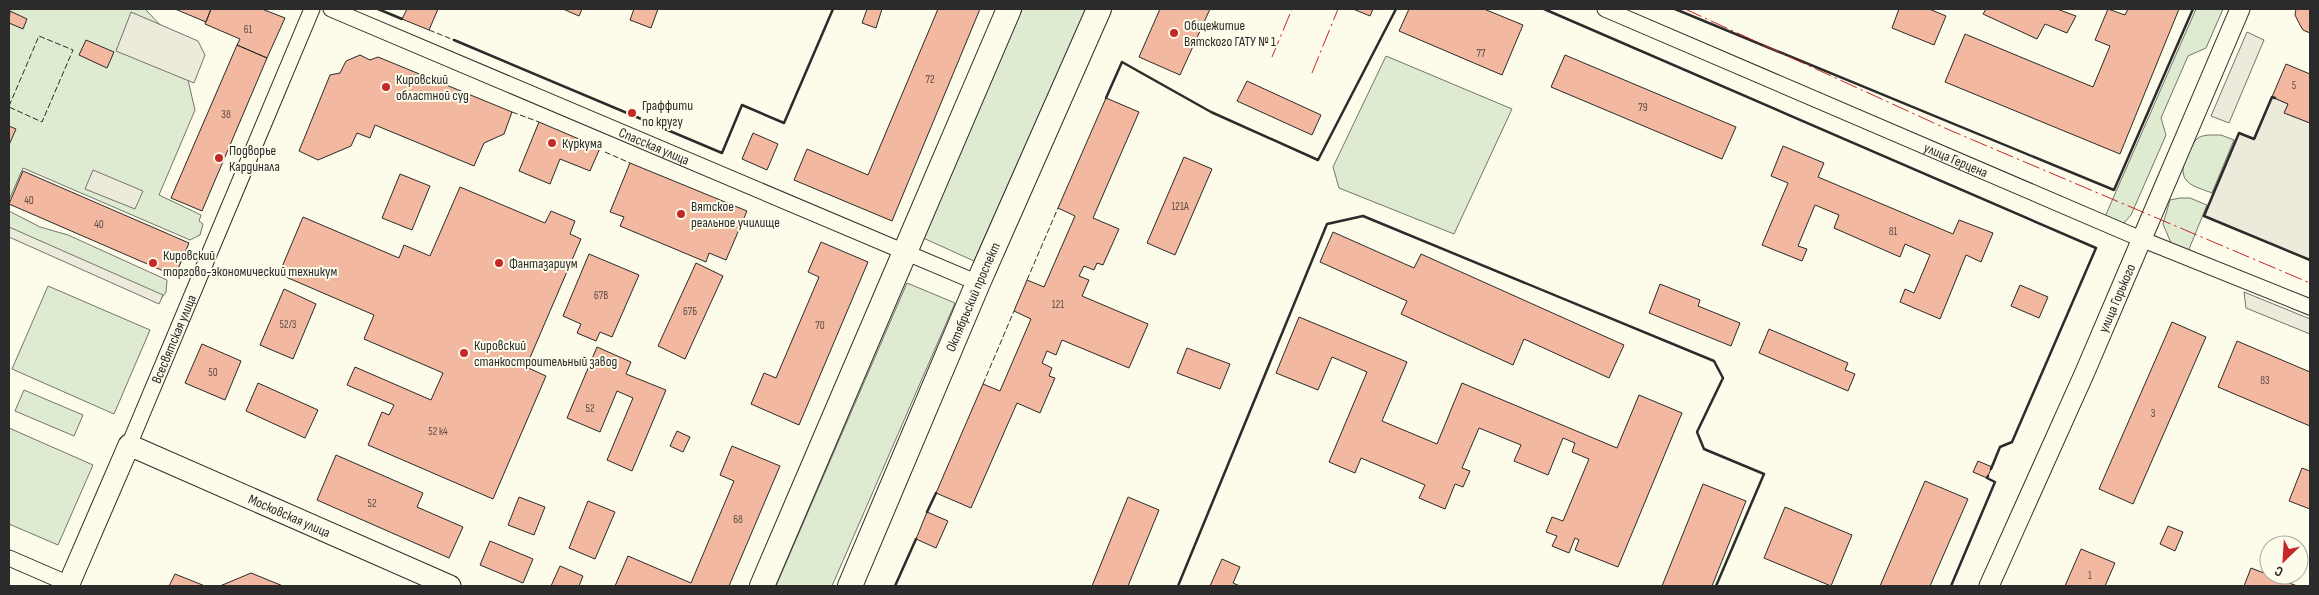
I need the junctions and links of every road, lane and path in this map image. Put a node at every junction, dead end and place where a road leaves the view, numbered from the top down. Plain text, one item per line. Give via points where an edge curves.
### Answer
1 (312, 9) edge
2 (330, 9) edge
3 (1009, 9) edge
4 (1099, 9) edge
5 (1605, 9) edge
6 (2240, 9) edge
7 (2140, 238) junction
8 (905, 252) junction
9 (978, 283) junction
10 (2310, 307) edge
11 (129, 445) junction
12 (9, 558) edge
13 (68, 585) edge
14 (450, 586) edge
15 (762, 586) edge
16 (850, 586) edge
17 (1989, 586) edge

1 - 11 street, Всесвятская улица
2 - 8 street, Спасская улица
3 - 8 main road
4 - 9 main road, Октябрьский проспект
5 - 7 street, улица Герцена
6 - 7 street, улица Горького
7 - 10 street, улица Герцена
7 - 17 street, улица Горького via 2085,372
8 - 9 street, Спасская улица
8 - 15 main road
9 - 16 main road, Октябрьский проспект
11 - 13 main road, Всесвятская улица
11 - 14 main road, Московская улица
12 - 13 street

